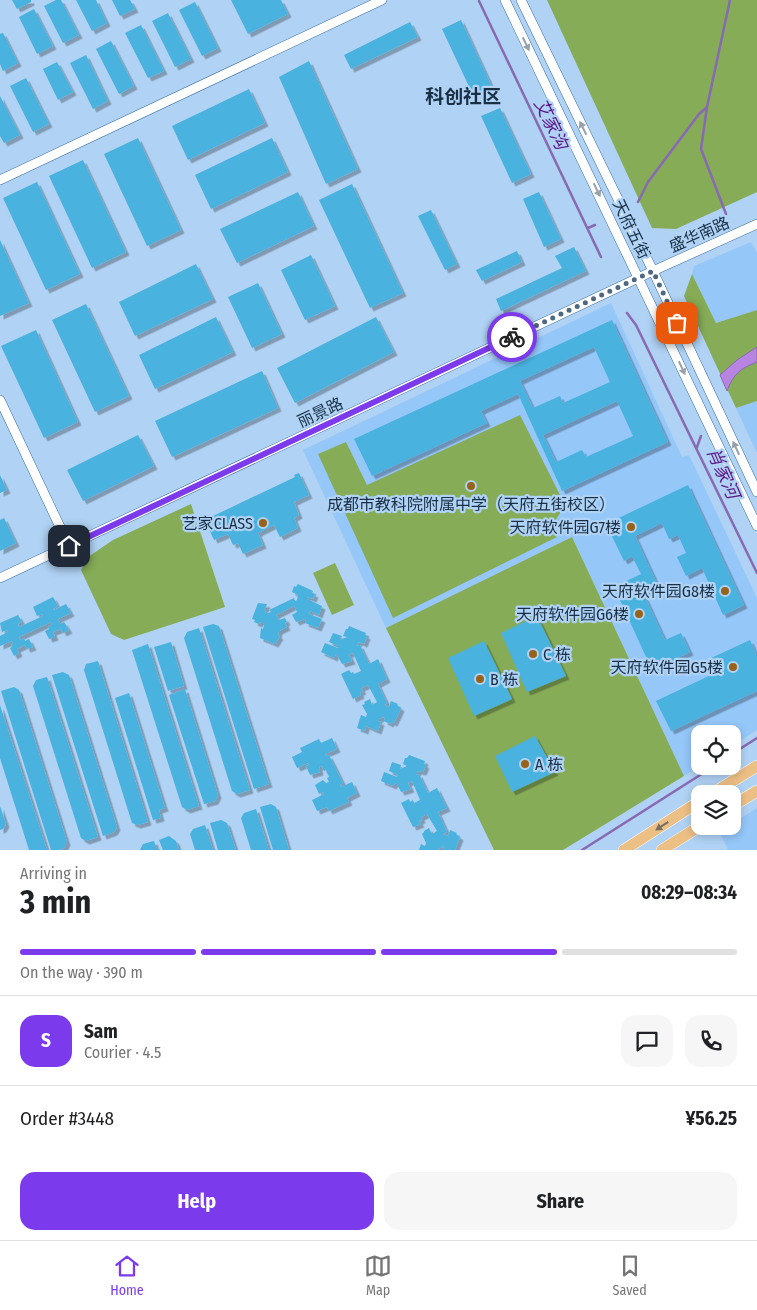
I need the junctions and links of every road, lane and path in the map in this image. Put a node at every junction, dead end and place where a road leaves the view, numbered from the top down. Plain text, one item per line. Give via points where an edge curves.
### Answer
1 (382, 0) edge
2 (505, 0) edge
3 (521, 0) edge
4 (0, 180) edge
5 (757, 224) edge
6 (653, 271) junction
7 (639, 277) junction
8 (0, 400) edge
9 (757, 492) edge
10 (757, 526) edge
11 (69, 546) junction
12 (0, 578) edge
13 (757, 766) edge
14 (726, 785) edge
15 (757, 791) edge
16 (741, 801) edge
17 (691, 807) edge
18 (691, 832) edge
19 (624, 850) edge
20 (662, 850) edge

1 - 4 street
2 -> 7 street, 天府五街
6 -> 3 street, 天府五街
5 - 6 street, 盛华南路
6 - 7 street, 丽景路
9 -> 6 street, 天府五街
7 -> 10 street, 天府五街
7 - 11 street, 丽景路
8 - 11 street
11 - 12 street, 丽景路
13 - 14 main road
15 - 16 main road
17 -> 19 main road
18 - 20 main road

